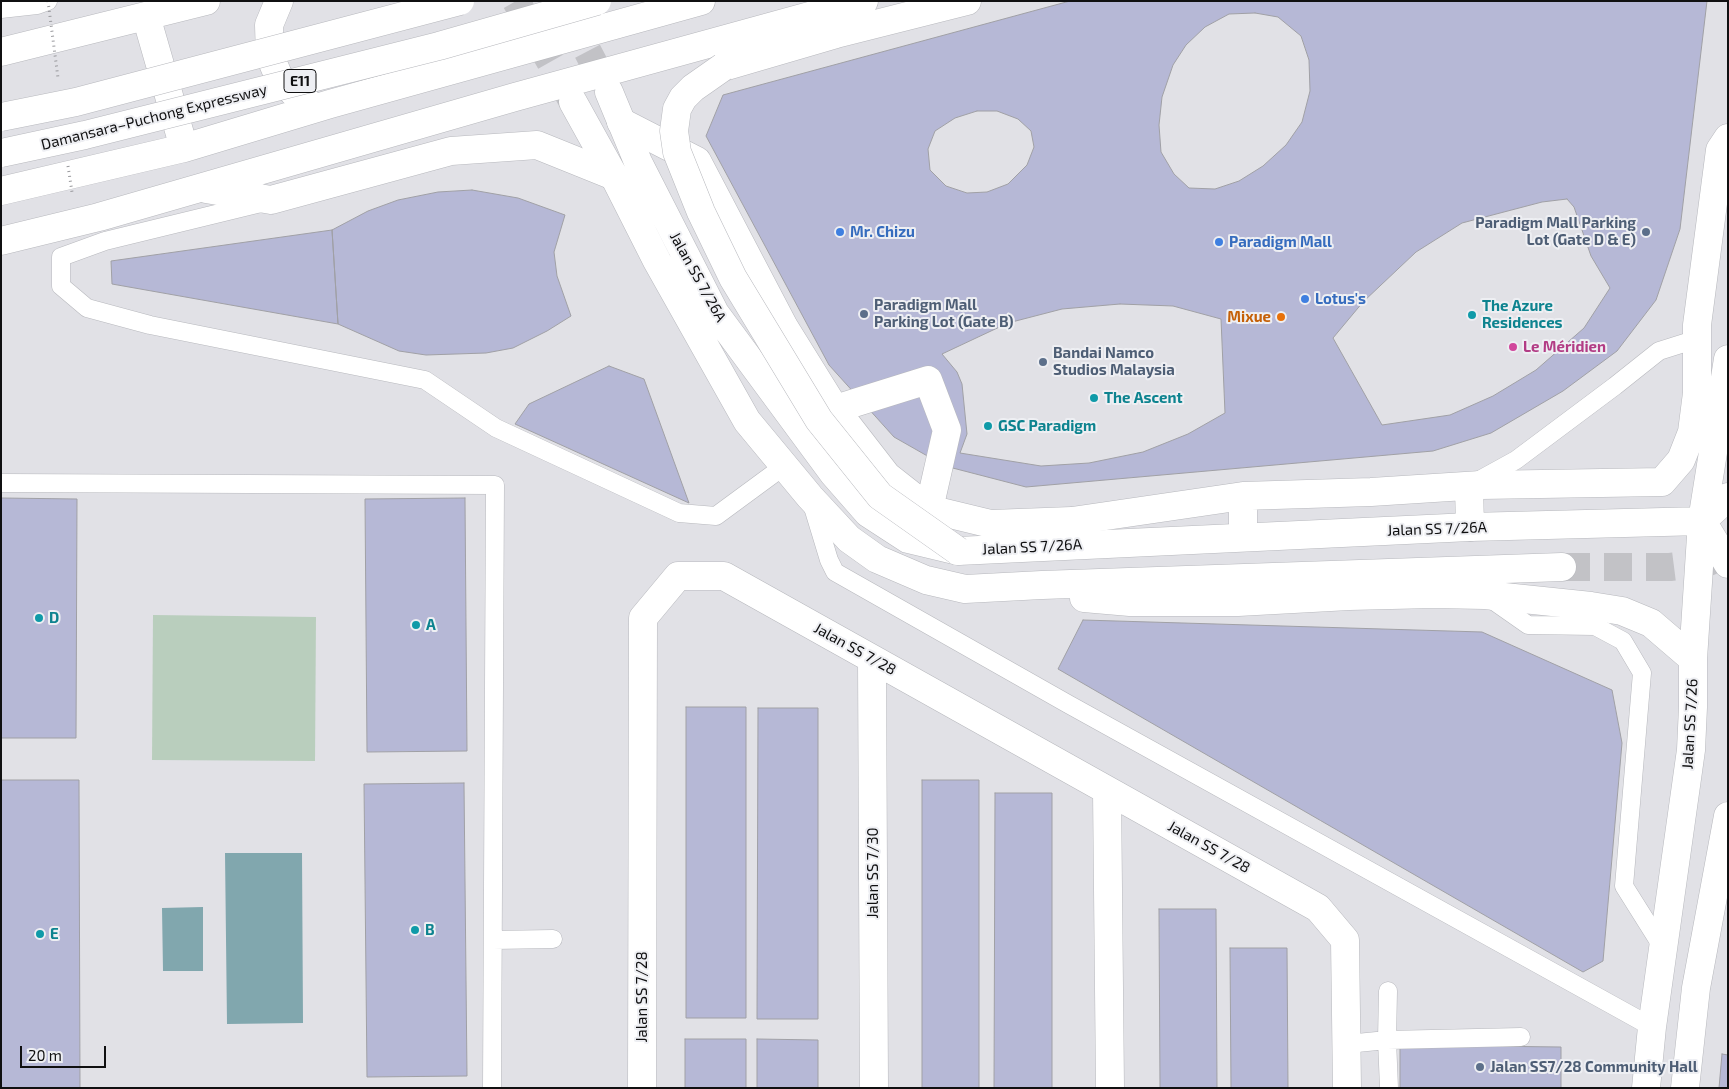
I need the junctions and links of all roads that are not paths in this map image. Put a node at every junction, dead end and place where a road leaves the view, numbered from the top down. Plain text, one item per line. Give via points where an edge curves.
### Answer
1 (48, 1) edge
2 (206, 1) edge
3 (279, 1) edge
4 (460, 1) edge
5 (597, 1) edge
6 (701, 1) edge
7 (864, 1) edge
8 (870, 1) edge
9 (967, 1) edge
10 (1, 9) edge
11 (146, 16) junction
12 (1, 52) edge
13 (722, 67) junction
14 (609, 92) tunnel mouth
15 (573, 102) tunnel mouth
16 (330, 104) junction
17 (1, 117) edge
18 (621, 122) junction
19 (592, 136) junction
20 (1728, 138) edge
21 (184, 148) junction
22 (1, 153) edge
23 (614, 176) junction
24 (201, 188) junction
25 (1, 191) edge
26 (271, 200) junction
27 (1, 240) edge
28 (1697, 339) junction
29 (1728, 359) edge
30 (835, 409) junction
31 (784, 466) junction
32 (1, 483) edge
33 (1469, 486) junction
34 (1242, 496) junction
35 (1728, 497) edge
36 (810, 498) junction
37 (929, 509) junction
38 (1702, 521) junction
39 (1470, 526) junction
40 (1244, 536) junction
41 (958, 551) junction
42 (1728, 564) edge
43 (1562, 566) tunnel mouth
44 (1042, 585) junction
45 (1485, 595) junction
46 (872, 658) junction
47 (1693, 660) junction
48 (1107, 790) junction
49 (1728, 816) edge
50 (553, 939) dead end
51 (493, 940) junction
52 (1664, 948) junction
53 (1388, 991) dead end
54 (1652, 1027) junction
55 (1521, 1037) dead end
56 (1387, 1040) junction
57 (1347, 1044) junction
58 (492, 1088) edge
59 (642, 1088) edge
60 (874, 1088) edge
61 (1110, 1088) edge
62 (1347, 1088) edge
63 (1389, 1088) edge
64 (1646, 1088) edge
65 (1685, 1088) edge

1 - 10 lane
2 - 11 main road
3 - 16 main road via 269,25 270,56 278,75 294,93
4 - 17 main road, E11, bridge via 76,102
5 - 22 main road, Damansara–Puchong Expressway / E11, bridge via 430,49
6 - 16 main road
7 - 24 main road
8 - 13 main road
9 - 13 main road
11 - 12 main road
11 - 21 main road
13 - 41 main road, bridge via 683,98 674,130 676,152 729,270 819,420 880,496
14 - 18 main road, Jalan SS 7/26A
15 - 19 main road, Jalan SS 7/26A
16 - 21 main road
18 - 19 main road
18 - 30 main road via 697,160 784,327
18 - 41 main road, Jalan SS 7/26A via 638,162 715,312 834,473 868,513 908,539
19 - 23 main road, Jalan SS 7/26A
20 - 28 main road via 1720,150
21 - 25 main road
23 - 26 main road via 537,145 451,151
23 - 31 main road, Jalan SS 7/26A via 657,261 747,421
24 - 26 main road
24 - 27 main road
26 - 31 lane via 105,241 61,257 61,286 87,308 150,325 425,380 496,428 679,513 716,516
28 - 33 lane via 1659,351 1516,460
28 - 33 main road via 1697,393 1692,432 1680,460 1662,482
29 - 38 main road, Jalan SS 7/26
30 - 37 main road via 886,476
30 - 37 main road via 928,380 947,430
31 - 36 main road, Jalan SS 7/26A
32 - 51 lane via 495,485
33 - 34 main road
33 - 39 main road
34 - 37 main road via 1072,521 991,524
34 - 40 main road
35 - 38 main road
36 - 44 main road, Jalan SS 7/26A via 849,539 877,559 926,580 965,589
36 - 54 lane via 835,572
38 - 39 main road, Jalan SS 7/26A
38 - 42 main road
38 - 47 main road, Jalan SS 7/26
39 - 40 main road, Jalan SS 7/26A
40 - 41 main road, Jalan SS 7/26A
43 - 44 main road, Jalan SS 7/26A
44 - 45 main road via 1086,598 1130,602
45 - 47 main road via 1622,611 1651,623
45 - 52 lane via 1528,625 1595,626 1623,641 1642,673 1624,886
46 - 48 main road, Jalan SS 7/28
46 - 59 main road, Jalan SS 7/28 via 724,576 678,576 643,618
46 - 60 main road, Jalan SS 7/30
47 - 52 main road, Jalan SS 7/26 via 1691,750
48 - 57 main road, Jalan SS 7/28 via 1318,908 1345,940
48 - 61 main road
49 - 65 main road via 1696,988
50 - 51 lane
51 - 58 lane
52 - 54 main road, Jalan SS 7/26
53 - 56 lane
54 - 64 main road, Jalan SS 7/26
55 - 56 lane
56 - 57 lane
56 - 63 lane
57 - 62 main road, Jalan SS 7/28

